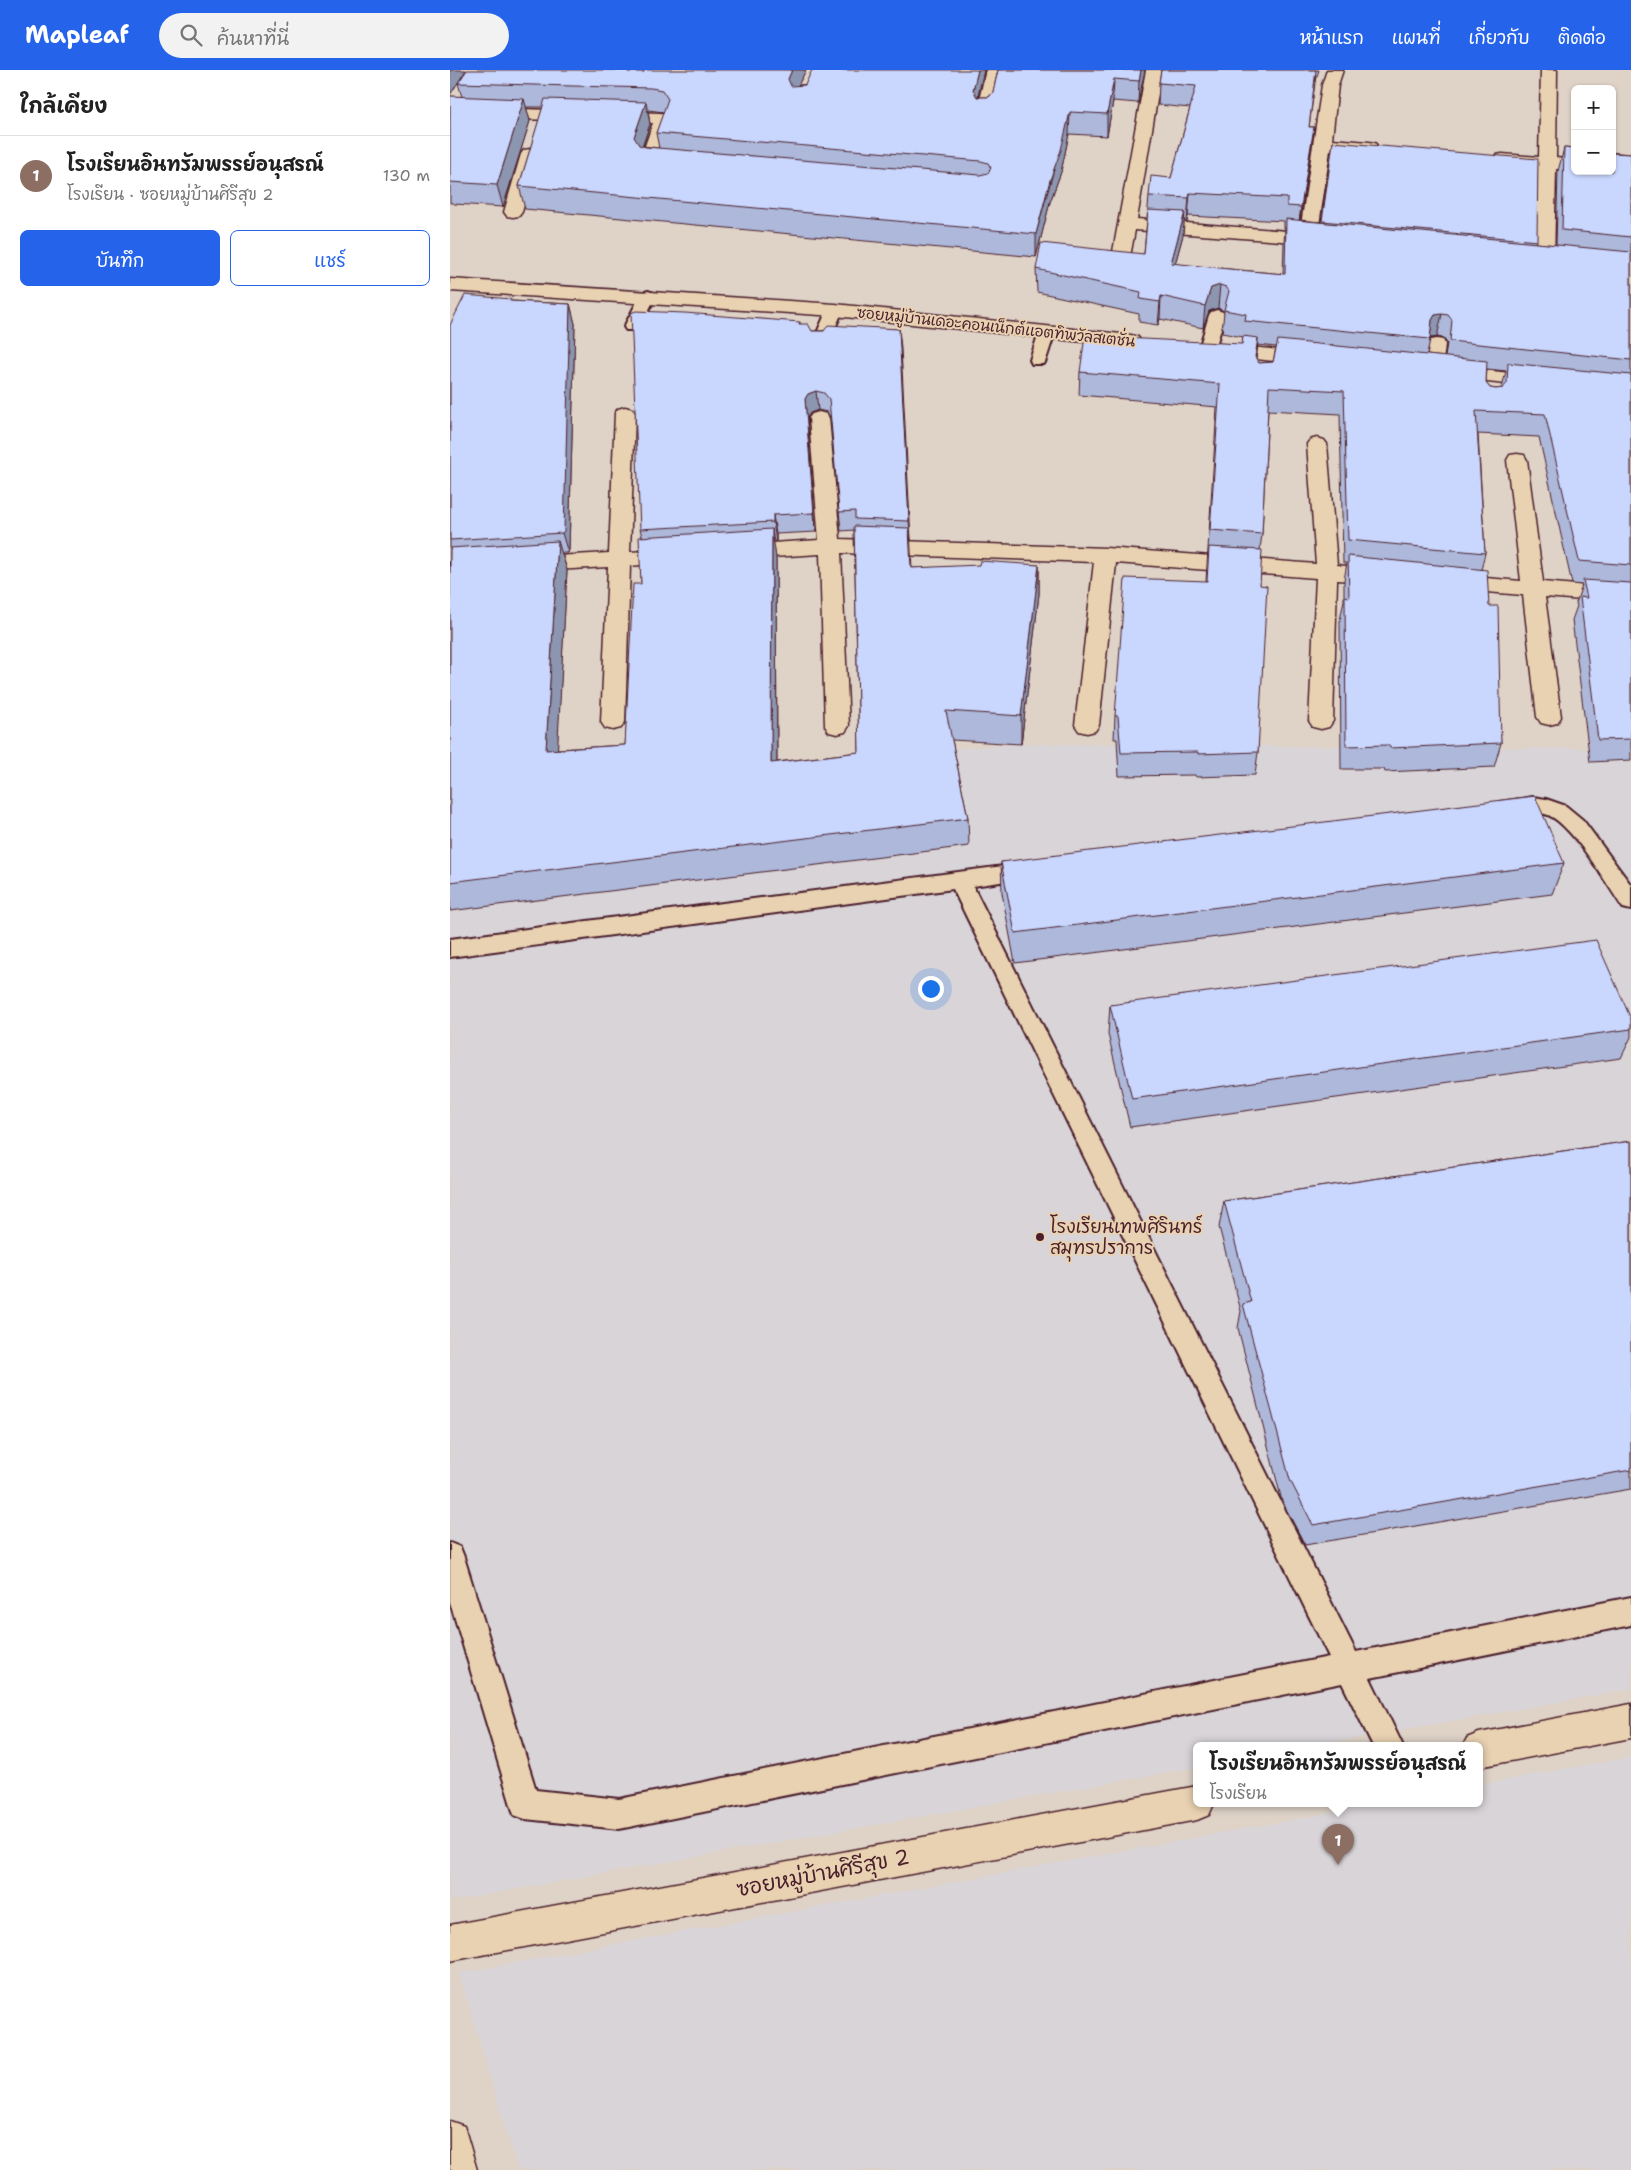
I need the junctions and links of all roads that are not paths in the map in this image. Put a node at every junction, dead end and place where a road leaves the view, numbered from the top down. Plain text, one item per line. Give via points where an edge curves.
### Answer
1 (994, 70) edge
2 (1154, 70) edge
3 (1549, 70) edge
4 (1327, 79) edge
5 (460, 95) edge
6 (450, 112) edge
7 (984, 113) edge
8 (542, 114) junction
9 (1322, 144) junction
10 (1384, 148) edge
11 (1489, 158) edge
12 (1546, 163) junction
13 (690, 165) edge
14 (1571, 165) edge
15 (513, 212) dead end
16 (1127, 224) junction
17 (1313, 237) junction
18 (1338, 241) edge
19 (1121, 257) edge
20 (1525, 258) edge
21 (1544, 260) junction
22 (1564, 262) edge
23 (450, 284) edge
24 (648, 296) junction
25 (835, 310) junction
26 (1217, 315) edge
27 (632, 327) edge
28 (1047, 332) junction
29 (1151, 343) edge
30 (820, 344) edge
31 (1437, 344) dead end
32 (1198, 348) joint
33 (1038, 360) dead end
34 (1326, 360) edge
35 (1414, 369) edge
36 (1434, 371) junction
37 (1562, 384) edge
38 (625, 413) dead end
39 (819, 418) dead end
40 (1317, 444) dead end
41 (1517, 460) dead end
42 (830, 546) junction
43 (722, 553) edge
44 (692, 555) edge
45 (1106, 555) junction
46 (619, 559) junction
47 (450, 569) edge
48 (1327, 570) junction
49 (1534, 590) junction
50 (1631, 597) edge
51 (1550, 717) dead end
52 (1321, 721) dead end
53 (613, 722) dead end
54 (1087, 725) dead end
55 (837, 726) dead end
56 (1489, 809) edge
57 (1057, 867) edge
58 (959, 880) junction
59 (1631, 902) edge
60 (450, 948) edge
61 (450, 1558) edge
62 (1631, 1611) edge
63 (1348, 1668) junction
64 (1631, 1721) edge
65 (1386, 1742) edge
66 (1483, 1749) edge
67 (1193, 1804) edge
68 (450, 1943) edge
69 (450, 2140) edge
70 (458, 2170) edge

1 - 7 street
2 - 16 street
3 - 12 street
4 - 9 street via 1331,87
5 - 6 street
6 - 8 street
8 - 13 street via 660,118 649,160
8 - 15 street
9 - 10 street
9 - 17 street via 1309,234
11 - 12 street
12 - 14 street
12 - 21 street
16 - 17 street
16 - 19 street
17 - 18 street
20 - 21 street
21 - 22 street
23 - 24 street, ซอยหมู่บ้านเดอะคอนเน็กต์แอตทิพวัลสเตชั่น
24 - 25 street, ซอยหมู่บ้านเดอะคอนเน็กต์แอตทิพวัลสเตชั่น
24 - 27 lane
25 - 28 street, ซอยหมู่บ้านเดอะคอนเน็กต์แอตทิพวัลสเตชั่น
25 - 30 lane
26 - 32 lane
28 - 29 street, ซอยหมู่บ้านเดอะคอนเน็กต์แอตทิพวัลสเตชั่น
28 - 33 lane
31 - 36 lane
32 - 34 street via 1265,363
35 - 36 street
36 - 37 street via 1492,386
38 - 46 street
39 - 42 street
40 - 48 street
41 - 49 street
42 - 43 street
42 - 45 street
42 - 55 street
44 - 46 street
45 - 48 street
45 - 54 street
46 - 47 street
46 - 53 street
48 - 49 street
48 - 52 street
49 - 50 street
49 - 51 street
56 - 59 lane via 1538,804 1560,811 1574,822
57 - 58 lane
58 - 60 lane
58 - 63 lane
61 - 63 lane via 524,1804 620,1814
62 - 63 lane
63 - 65 lane
64 - 66 street
67 - 68 street, ซอยหมู่บ้านศิรีสุข 2
69 - 70 street

